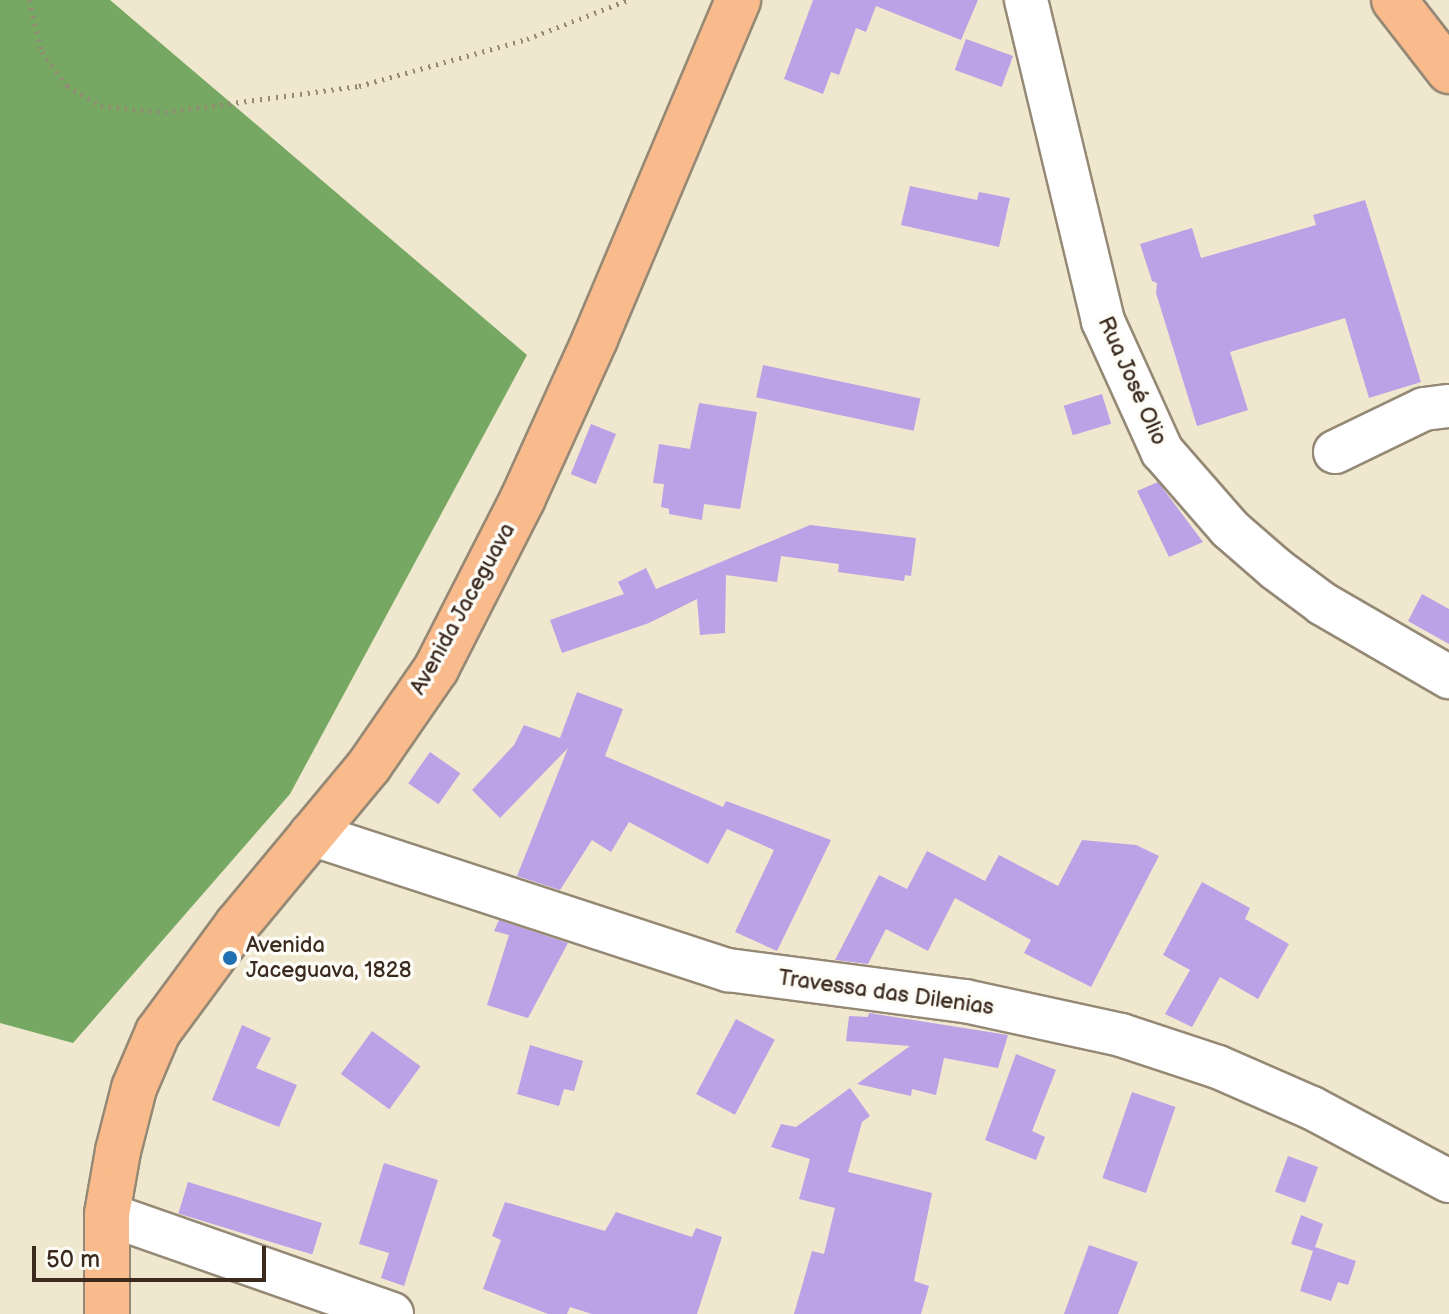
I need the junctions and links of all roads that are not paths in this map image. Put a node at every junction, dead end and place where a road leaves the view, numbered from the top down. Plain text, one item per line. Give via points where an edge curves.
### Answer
1 (738, 0) edge
2 (1026, 0) edge
3 (1394, 0) edge
4 (1449, 71) edge
5 (1449, 406) edge
6 (1335, 452) dead end
7 (1449, 677) edge
8 (311, 834) junction
9 (1449, 1181) edge
10 (107, 1214) junction
11 (107, 1314) edge
12 (392, 1314) edge

1 - 8 main road, Avenida Jaceguava via 595,339 481,582 436,669 369,766
2 - 7 street, Rua José Olio via 1103,321 1162,451 1230,529 1276,569 1323,604
3 - 4 main road
5 - 6 street via 1424,409
8 - 9 street, Travessa das Dilenias via 728,970 965,1001 1121,1035 1218,1067 1312,1108
8 - 10 main road, Avenida Jaceguava via 158,1032 134,1088
10 - 11 main road, Avenida Jaceguava
10 - 12 street

